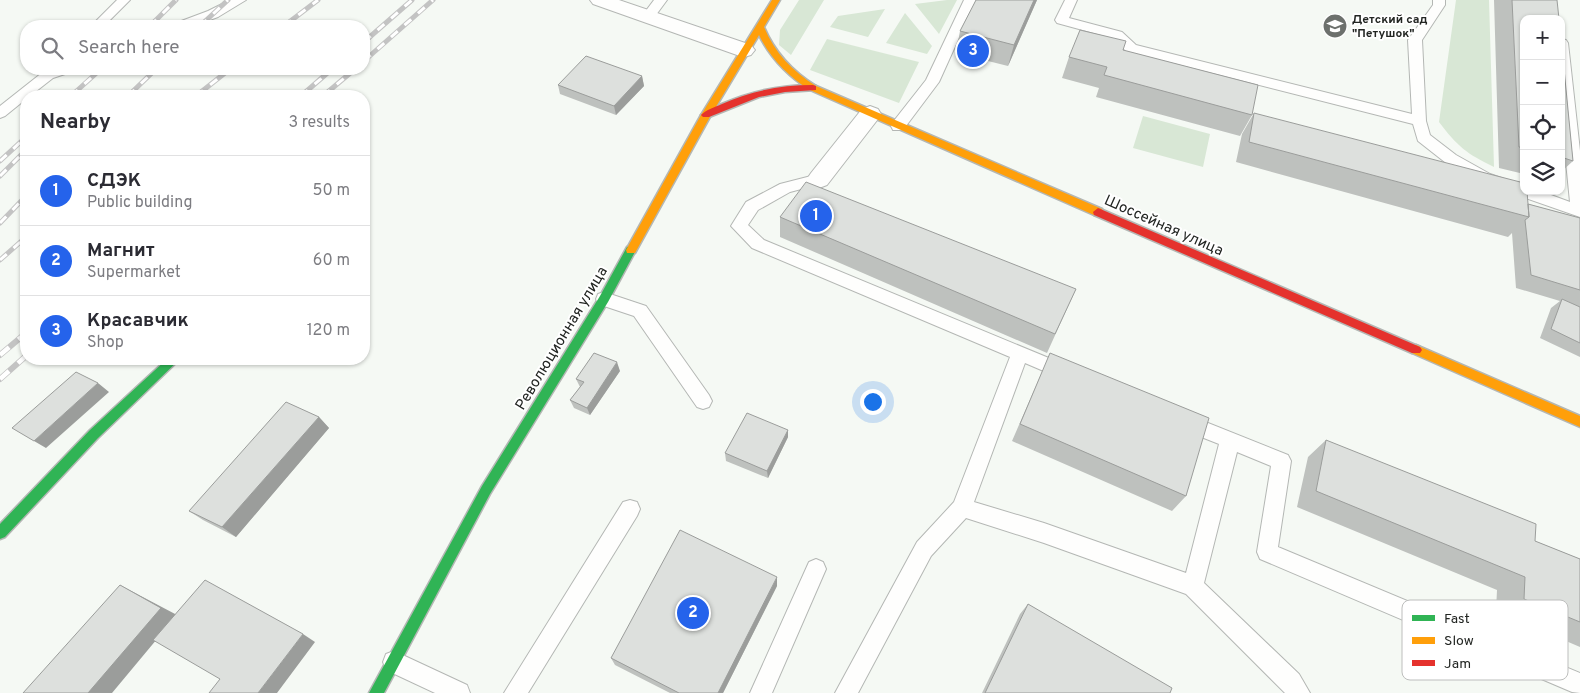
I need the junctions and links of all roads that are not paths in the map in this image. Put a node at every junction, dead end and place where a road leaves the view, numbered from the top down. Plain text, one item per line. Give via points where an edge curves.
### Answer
1 (124, 0) edge
2 (240, 0) edge
3 (600, 0) edge
4 (776, 0) edge
5 (970, 0) edge
6 (1071, 0) edge
7 (1439, 0) edge
8 (654, 8) edge
9 (103, 20) edge
10 (197, 20) edge
11 (759, 26) junction
12 (744, 50) junction
13 (1563, 60) edge
14 (47, 75) edge
15 (813, 88) junction
16 (29, 90) edge
17 (20, 98) edge
18 (0, 114) edge
19 (870, 114) junction
20 (706, 115) junction
21 (1419, 122) junction
22 (898, 126) junction
23 (819, 179) joint
24 (1580, 211) edge
25 (604, 299) junction
26 (1020, 353) junction
27 (168, 365) edge
28 (1084, 380) edge
29 (703, 402) dead end
30 (1166, 414) edge
31 (1580, 422) edge
32 (1230, 440) junction
33 (962, 508) junction
34 (630, 510) dead end
35 (0, 533) edge
36 (816, 569) dead end
37 (1192, 586) junction
38 (1402, 609) edge
39 (394, 662) junction
40 (1568, 679) edge
41 (1580, 684) edge
42 (376, 693) edge
43 (459, 693) edge
44 (515, 693) edge
45 (761, 693) edge
46 (846, 693) edge
47 (1299, 693) edge

1 - 9 lane
2 - 10 lane
3 - 8 street
4 - 11 main road, Революционная улица
5 - 22 lane via 932,82
6 - 21 lane via 1062,20 1117,35 1131,48
7 - 21 lane via 1439,5 1414,40
8 - 12 street
11 - 12 main road, Революционная улица
11 - 15 main road, Шоссейная улица via 773,54
12 - 20 main road, Революционная улица
13 - 24 lane
14 - 16 lane
15 - 19 main road, Шоссейная улица
15 - 20 main road via 796,86 762,91
17 - 18 lane
19 - 22 main road, Шоссейная улица
19 - 23 street
20 - 25 main road, Революционная улица
21 - 24 lane via 1423,137 1468,169
22 - 31 main road, Шоссейная улица
23 - 26 lane via 785,188 752,206 739,226 758,244
25 - 29 lane via 640,311
25 - 39 main road, Революционная улица via 486,490
26 - 28 lane
26 - 33 lane
27 - 35 main road via 94,434
30 - 32 lane
32 - 37 lane
32 - 38 lane via 1281,461 1268,552
33 - 37 lane via 1044,532
33 - 46 lane via 924,550
34 - 44 lane
36 - 45 lane
37 - 47 lane
39 - 42 main road, Революционная улица
39 - 43 lane
40 - 41 lane

